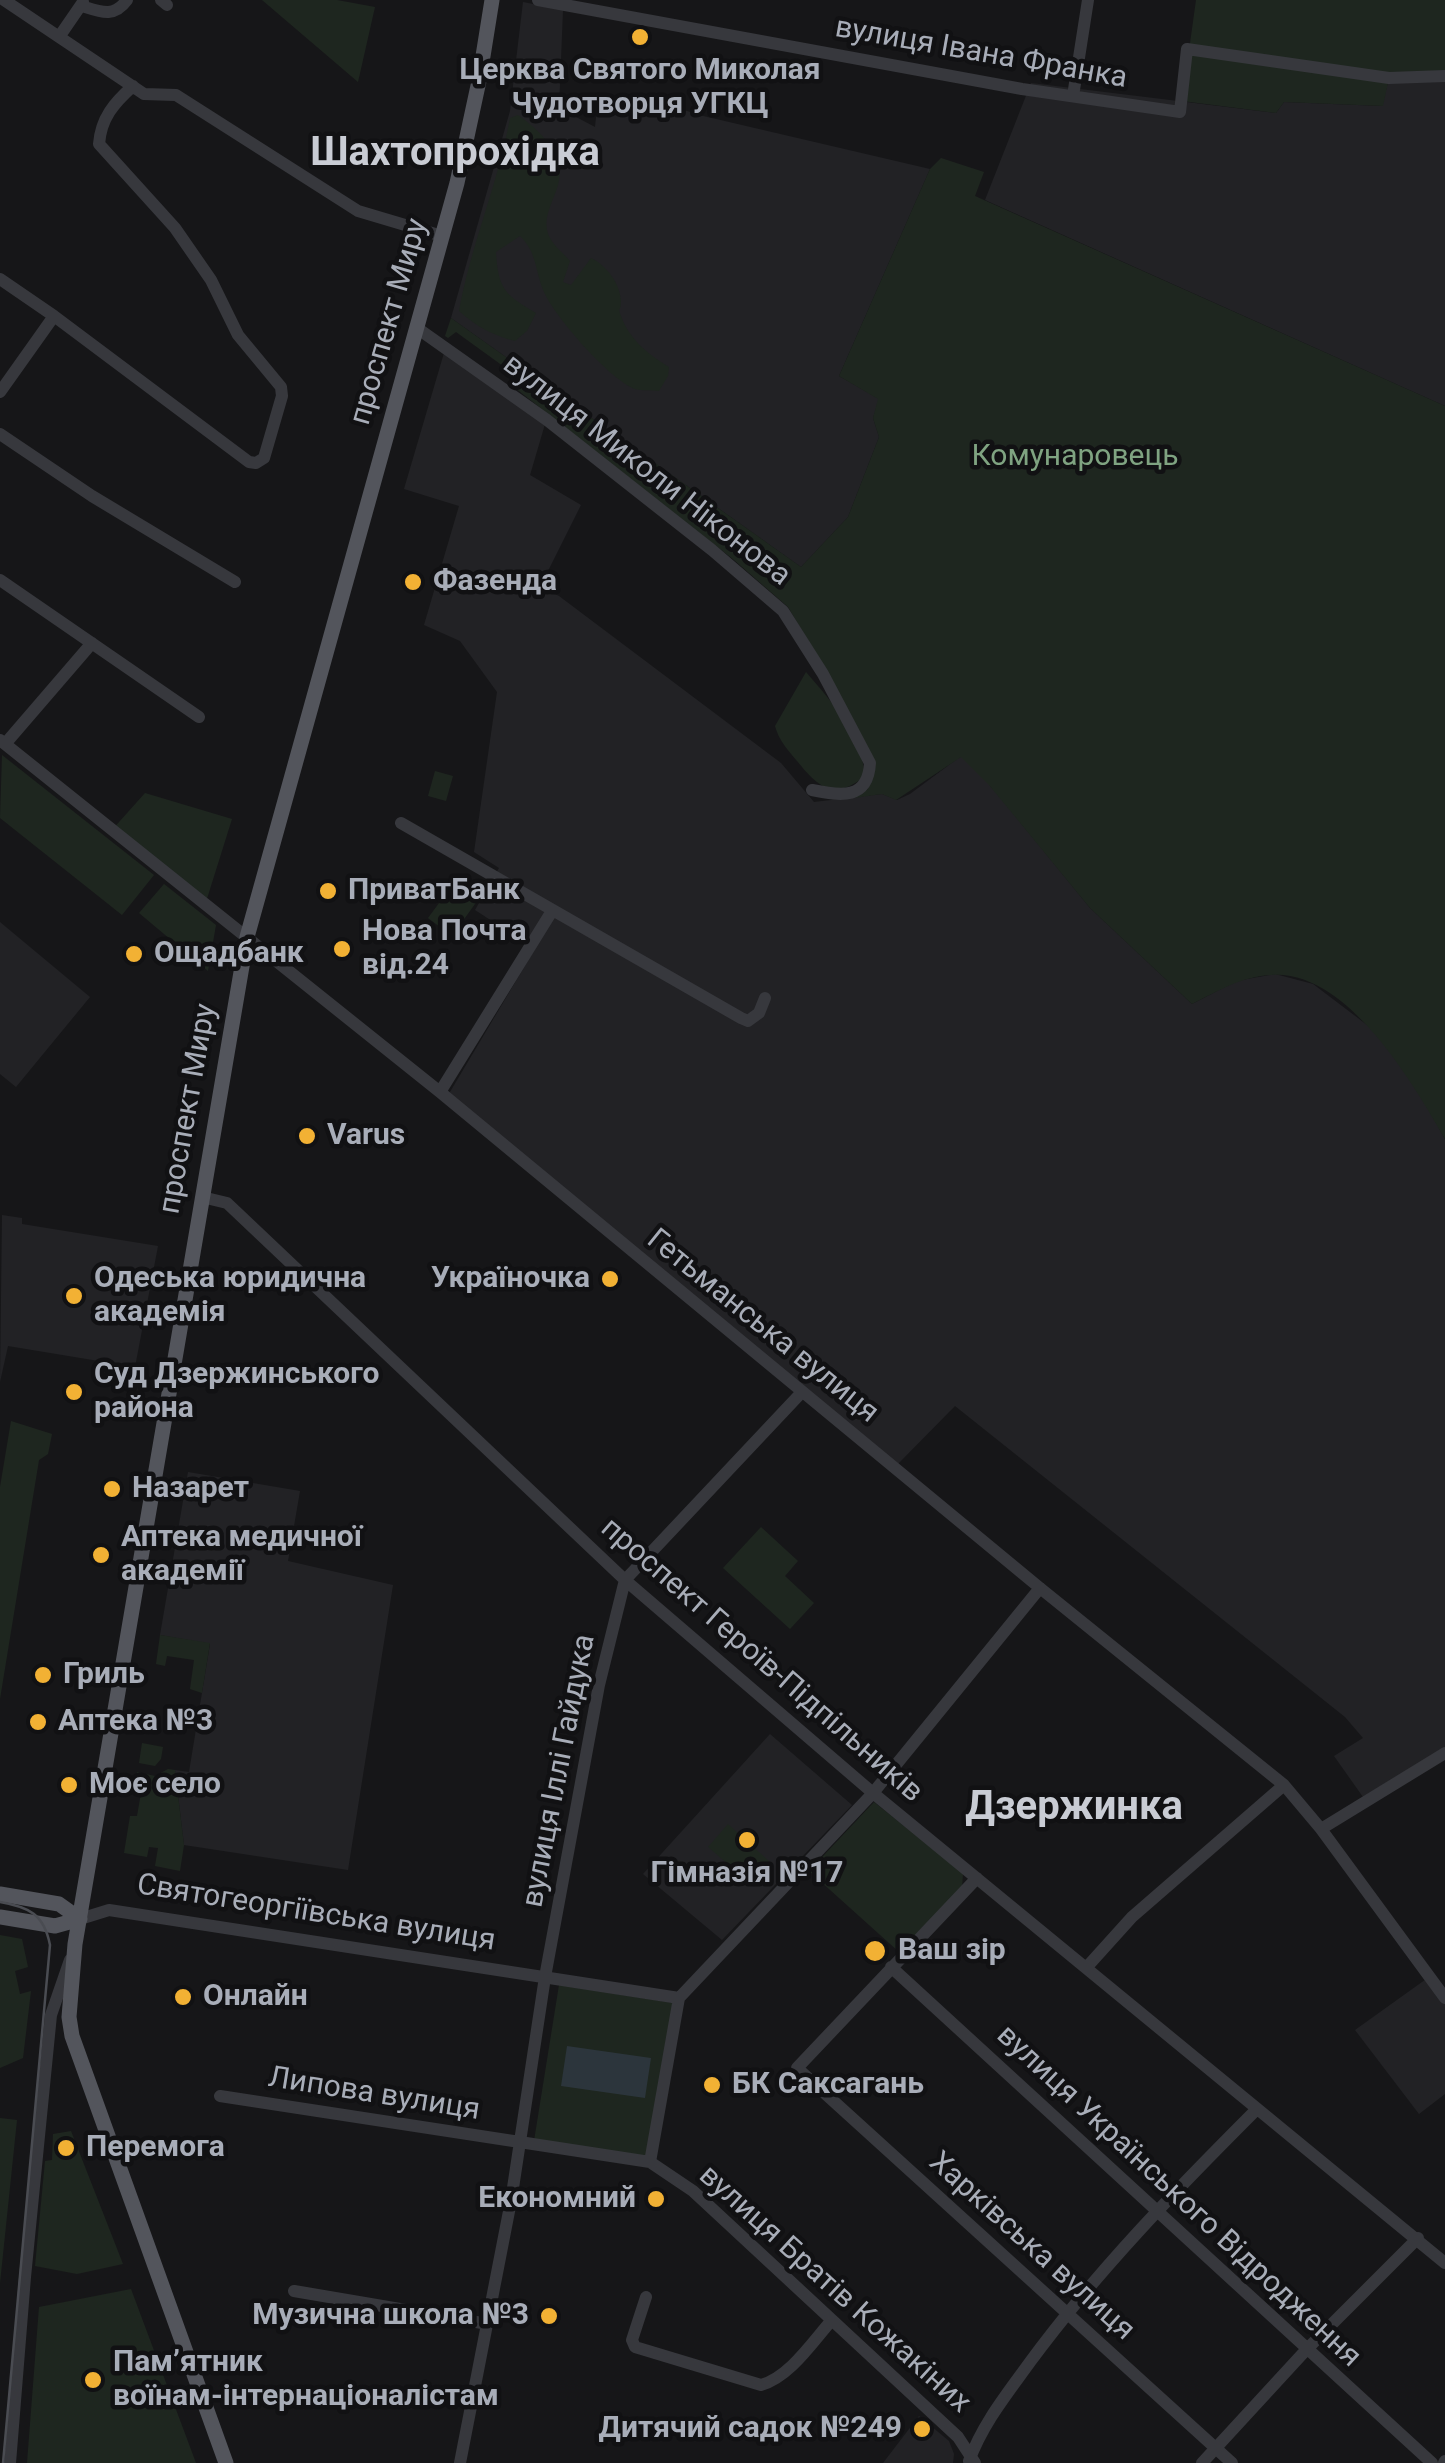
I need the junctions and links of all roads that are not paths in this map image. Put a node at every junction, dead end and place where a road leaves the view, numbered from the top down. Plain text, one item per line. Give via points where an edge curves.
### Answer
1 (4, 0) edge
2 (127, 0) edge
3 (492, 0) edge
4 (538, 0) edge
5 (1088, 0) edge
6 (83, 3) edge
7 (59, 37) junction
8 (1445, 76) edge
9 (133, 86) junction
10 (1073, 96) junction
11 (442, 236) junction
12 (0, 279) edge
13 (54, 316) junction
14 (417, 328) junction
15 (0, 392) edge
16 (0, 434) edge
17 (0, 580) edge
18 (235, 582) dead end
19 (92, 644) junction
20 (199, 717) dead end
21 (2, 742) edge
22 (812, 790) dead end
23 (400, 823) dead end
24 (552, 911) junction
25 (247, 937) junction
26 (766, 998) dead end
27 (440, 1092) junction
28 (202, 1197) junction
29 (802, 1392) junction
30 (625, 1580) junction
31 (1040, 1588) junction
32 (1445, 1754) edge
33 (1284, 1785) junction
34 (873, 1794) junction
35 (1321, 1829) junction
36 (976, 1878) junction
37 (0, 1894) edge
38 (0, 1917) edge
39 (80, 1919) junction
40 (75, 1944) junction
41 (891, 1967) junction
42 (1086, 1968) junction
43 (546, 1977) junction
44 (678, 1998) junction
45 (1445, 1998) edge
46 (220, 2096) dead end
47 (1257, 2109) junction
48 (521, 2143) junction
49 (650, 2162) junction
50 (1155, 2210) junction
51 (1418, 2238) junction
52 (1445, 2263) edge
53 (294, 2292) dead end
54 (646, 2297) dead end
55 (1067, 2312) junction
56 (832, 2320) junction
57 (488, 2324) junction
58 (1306, 2350) junction
59 (1215, 2448) junction
60 (971, 2461) edge
61 (10, 2463) edge
62 (226, 2463) edge
63 (460, 2463) edge
64 (1202, 2463) edge
65 (1232, 2463) edge
66 (1432, 2463) edge

1 - 7 street
2 - 6 street via 115,12
3 - 11 main road, проспект Миру via 472,119
4 - 10 street, вулиця Івана Франка
5 - 10 street
6 - 7 street
7 - 9 street
8 - 10 street, вулиця Івана Франка via 1389,78 1186,49 1180,112
9 - 11 street via 144,94 176,95 358,210
9 - 13 street via 106,117 100,144 175,228 238,335 281,387 264,458 249,462
11 - 14 main road, проспект Миру
12 - 13 street
13 - 15 street
14 - 22 street, вулиця Миколи Ніконова via 548,420 784,611 870,763 864,788
14 - 25 main road, проспект Миру
16 - 18 street
17 - 19 street
19 - 20 street
19 - 21 street
21 - 25 street, Гетьманська вулиця
23 - 24 street
24 - 26 street via 748,1021
24 - 27 street
25 - 27 street, Гетьманська вулиця
25 - 28 main road, проспект Миру
27 - 29 street, Гетьманська вулиця
28 - 30 street, проспект Героїв-Підпільників via 227,1202
28 - 39 main road, проспект Миру
29 - 30 street, вулиця Іллі Гайдука
29 - 31 street, Гетьманська вулиця
30 - 34 street, проспект Героїв-Підпільників
30 - 43 street, вулиця Іллі Гайдука via 599,1685
31 - 33 street, Гетьманська вулиця
31 - 34 street
32 - 35 street
33 - 35 street, Гетьманська вулиця
33 - 42 street via 1132,1916
34 - 36 street, проспект Героїв-Підпільників
34 - 44 street
35 - 45 street, Гетьманська вулиця
36 - 41 street
36 - 42 street, проспект Героїв-Підпільників
37 - 39 main road via 59,1904
38 - 39 main road, Святогеоргіївська вулиця via 55,1926
39 - 40 main road, проспект Миру
39 - 43 street, Святогеоргіївська вулиця via 109,1910
40 - 61 street via 52,2015
40 - 62 main road, проспект Миру via 72,2036
41 - 50 street, вулиця Українського Відродження
41 - 55 street, Харківська вулиця via 797,2068
42 - 47 street, проспект Героїв-Підпільників
43 - 44 street, Святогеоргіївська вулиця
43 - 48 street, вулиця Іллі Гайдука
44 - 49 street
46 - 48 street, Липова вулиця
47 - 50 street
47 - 51 street, проспект Героїв-Підпільників
48 - 49 street, Липова вулиця
48 - 57 street, вулиця Іллі Гайдука
49 - 56 street, вулиця Братів Кожакіних via 694,2191
50 - 55 street
50 - 58 street, вулиця Українського Відродження
51 - 52 street, проспект Героїв-Підпільників
51 - 58 street
53 - 57 street
54 - 56 street via 632,2340 636,2347 761,2385 783,2373
55 - 59 street, Харківська вулиця
55 - 60 street via 988,2420
56 - 60 street, вулиця Братів Кожакіних via 958,2437
57 - 63 street, вулиця Іллі Гайдука
58 - 59 street
58 - 66 street, вулиця Українського Відродження
59 - 64 street
59 - 65 street, Харківська вулиця

